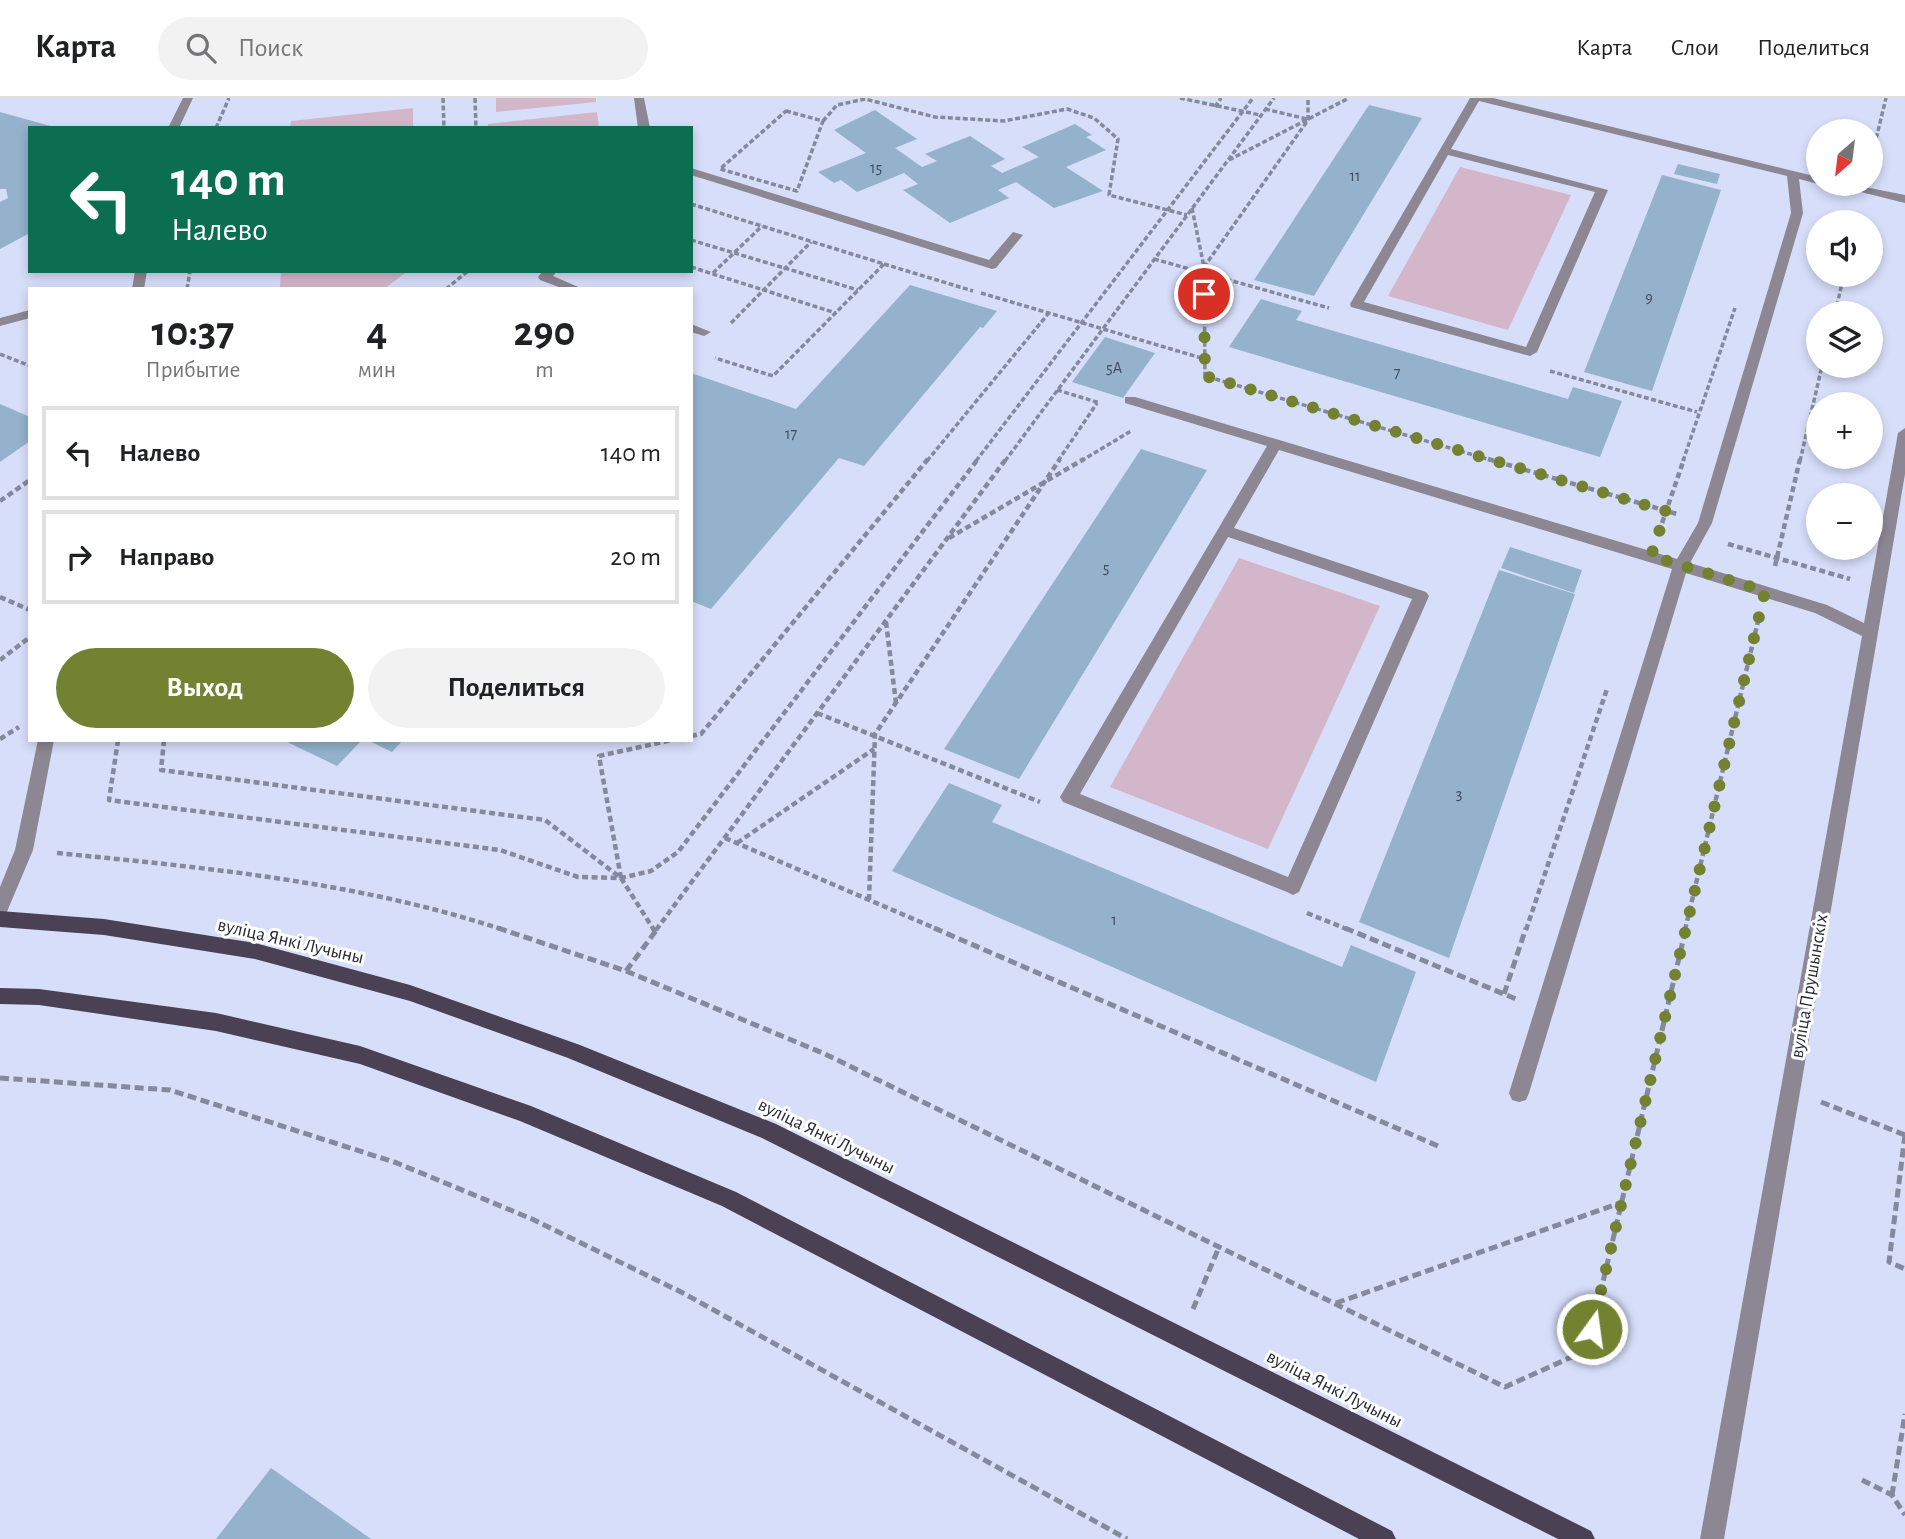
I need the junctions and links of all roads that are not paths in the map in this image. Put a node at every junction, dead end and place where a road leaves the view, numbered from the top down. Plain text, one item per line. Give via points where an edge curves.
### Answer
1 (188, 98) edge
2 (639, 98) edge
3 (1477, 98) edge
4 (174, 126) edge
5 (644, 126) edge
6 (1445, 151) junction
7 (693, 172) edge
8 (1793, 174) junction
9 (1806, 177) edge
10 (1883, 194) edge
11 (1905, 199) edge
12 (1017, 235) dead end
13 (549, 273) edge
14 (572, 287) edge
15 (28, 315) edge
16 (0, 322) edge
17 (1130, 400) dead end
18 (1905, 433) edge
19 (1274, 446) junction
20 (1903, 452) edge
21 (1224, 530) junction
22 (1681, 565) junction
23 (1870, 633) junction
24 (46, 742) edge
25 (0, 909) edge
26 (0, 919) edge
27 (0, 996) edge
28 (1519, 1093) dead end
29 (1384, 1539) edge
30 (1583, 1539) edge
31 (1712, 1539) edge

1 - 4 street
2 - 5 street
3 - 6 street
3 - 8 street
6 - 6 street via 1602,190 1530,352 1356,304
7 - 12 street via 992,265
8 - 9 street
8 - 22 street via 1797,213 1705,523
10 - 11 street
13 - 14 street via 544,277
15 - 16 street
17 - 19 street
18 - 20 street, вуліца Прушынскіх
19 - 21 street
19 - 22 street
20 - 23 street, вуліца Прушынскіх
21 - 21 street via 1421,596 1293,887 1069,797
22 - 23 street via 1821,608
22 - 28 street
23 - 31 street, вуліца Прушынскіх
24 - 25 street via 24,850
26 - 30 main road, вуліца Янкі Лучыны via 104,927 255,951 410,993 573,1051 769,1131
27 - 29 main road via 39,997 216,1022 360,1055 524,1113 729,1199

